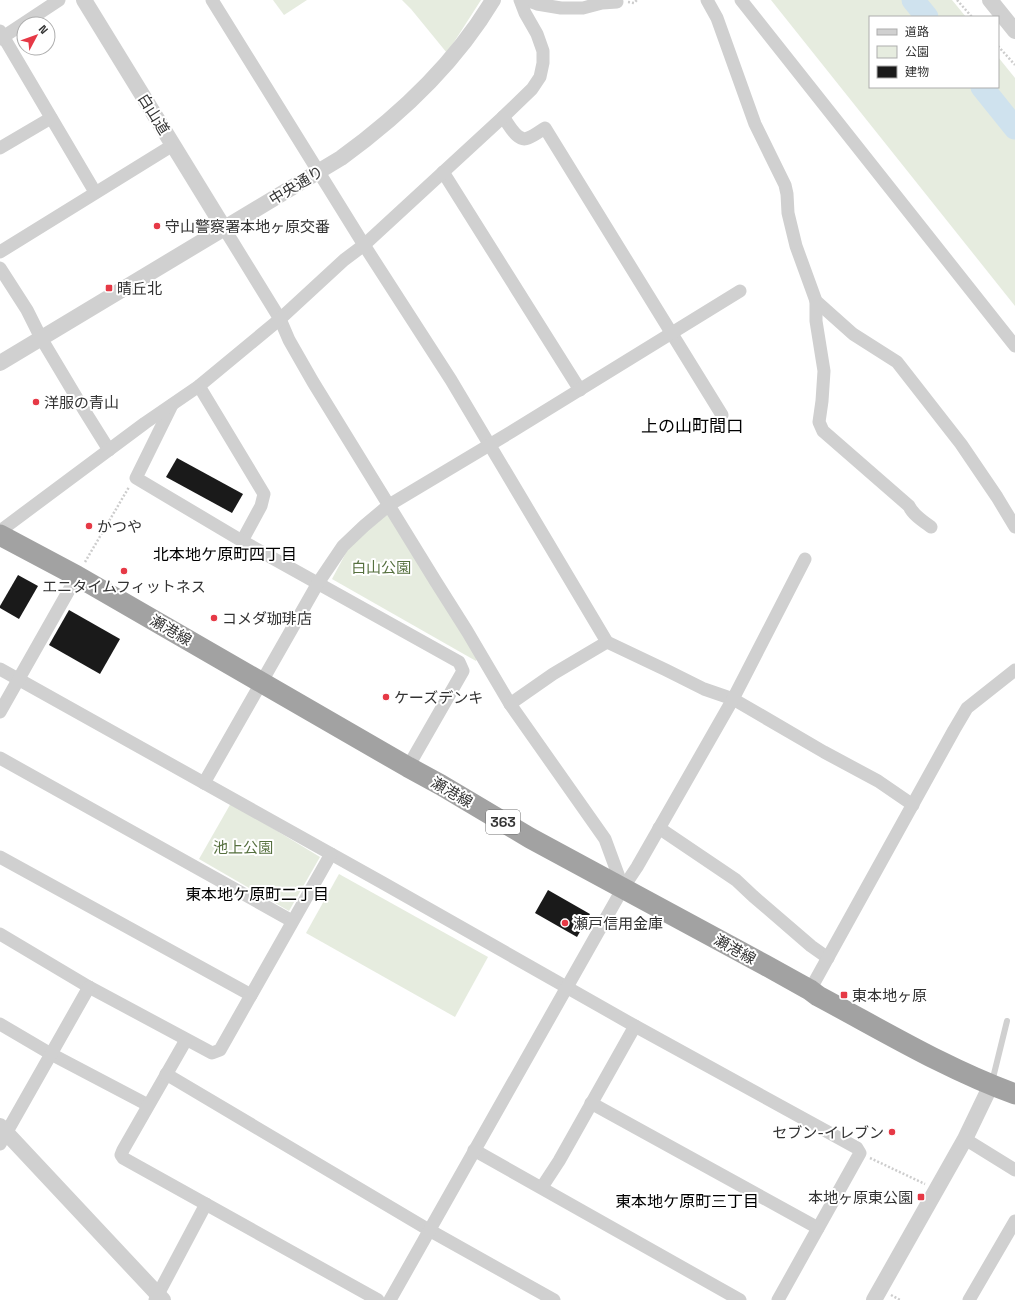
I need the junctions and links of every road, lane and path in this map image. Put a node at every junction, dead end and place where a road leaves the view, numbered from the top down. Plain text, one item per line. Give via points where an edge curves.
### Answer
1 (59, 0) edge
2 (84, 0) edge
3 (212, 0) edge
4 (493, 0) edge
5 (520, 0) edge
6 (526, 0) edge
7 (707, 0) edge
8 (741, 0) edge
9 (957, 0) edge
10 (990, 0) edge
11 (617, 2) dead end
12 (971, 16) edge
13 (1015, 31) edge
14 (1, 36) edge
15 (999, 47) edge
16 (1015, 65) edge
17 (503, 117) junction
18 (51, 118) junction
19 (173, 145) junction
20 (0, 148) edge
21 (318, 172) junction
22 (443, 172) junction
23 (95, 192) junction
24 (224, 228) junction
25 (364, 245) junction
26 (0, 252) edge
27 (0, 268) edge
28 (740, 291) dead end
29 (816, 301) junction
30 (280, 319) junction
31 (671, 332) junction
32 (41, 338) junction
33 (1015, 346) edge
34 (0, 363) edge
35 (199, 386) junction
36 (580, 390) junction
37 (172, 404) junction
38 (722, 415) dead end
39 (490, 445) junction
40 (109, 450) junction
41 (138, 479) junction
42 (390, 505) junction
43 (931, 527) dead end
44 (1015, 527) edge
45 (0, 531) edge
46 (0, 535) edge
47 (242, 541) junction
48 (805, 559) dead end
49 (77, 576) junction
50 (318, 583) junction
51 (607, 642) junction
52 (0, 669) edge
53 (1015, 670) edge
54 (19, 680) junction
55 (260, 683) junction
56 (733, 698) junction
57 (510, 704) junction
58 (0, 712) edge
59 (0, 758) edge
60 (408, 767) junction
61 (204, 783) junction
62 (913, 805) junction
63 (659, 828) junction
64 (331, 854) junction
65 (0, 857) edge
66 (623, 888) junction
67 (292, 921) junction
68 (0, 934) edge
69 (828, 958) junction
70 (89, 987) junction
71 (567, 988) junction
72 (810, 990) junction
73 (251, 994) junction
74 (1007, 1021) dead end
75 (0, 1024) edge
76 (635, 1026) junction
77 (186, 1040) junction
78 (51, 1054) junction
79 (166, 1074) junction
80 (991, 1085) junction
81 (1015, 1094) edge
82 (591, 1103) junction
83 (148, 1105) junction
84 (2, 1135) edge
85 (964, 1140) junction
86 (474, 1150) junction
87 (860, 1153) junction
88 (1015, 1170) edge
89 (542, 1187) junction
90 (936, 1189) junction
91 (206, 1204) junction
92 (1015, 1221) edge
93 (818, 1228) junction
94 (429, 1230) junction
95 (159, 1298) edge
96 (378, 1300) edge
97 (390, 1300) edge
98 (554, 1300) edge
99 (740, 1300) edge
100 (778, 1300) edge
101 (874, 1300) edge
102 (969, 1300) edge

1 - 14 street
2 - 19 street, 白山道
3 - 21 street
4 - 21 street, 中央通り via 450,60 405,107 365,141
5 - 17 street via 537,34 543,62 540,76 532,89
6 - 11 street via 561,8 583,8
7 - 29 street via 718,18 754,124 785,185 788,213 796,246
8 - 33 street
9 - 12 path
10 - 13 street
14 - 18 street
15 - 16 path
17 - 22 street
17 - 31 street via 518,137 524,139 545,128
18 - 20 street
18 - 23 street
19 - 23 street
19 - 24 street, 白山道
21 - 24 street, 中央通り
21 - 25 street
22 - 25 street
22 - 36 street
23 - 26 street
24 - 30 street
24 - 32 street, 中央通り
25 - 30 street
25 - 39 street
27 - 32 street via 27,310
28 - 31 street
29 - 43 street via 816,321 824,371 820,422 823,431
29 - 44 street via 853,334 897,362 961,444
30 - 35 street
30 - 42 street via 313,382
31 - 36 street
31 - 38 street
32 - 34 street, 中央通り
32 - 40 street
35 - 37 street
35 - 47 street via 264,494 261,506
36 - 39 street
37 - 40 street
37 - 41 street via 136,478
39 - 42 street
39 - 51 street
40 - 45 street
41 - 47 street
41 - 49 path via 130,485
42 - 50 street via 343,546
42 - 57 street
46 - 49 highway, 瀬港線 / 363
47 - 50 street
48 - 56 street
49 - 54 street
49 - 55 highway, 瀬港線 / 363
50 - 55 street
50 - 60 street via 459,662 463,671
51 - 56 street via 704,689
51 - 57 street via 553,674
52 - 54 street
53 - 62 street via 967,708
54 - 58 street
54 - 61 street
55 - 60 highway, 瀬港線 / 363
55 - 61 street
56 - 62 street via 878,781
56 - 63 street
57 - 66 street via 605,839
59 - 67 street
60 - 66 highway, 瀬港線 / 363 via 530,838
61 - 64 street
62 - 69 street
63 - 66 street
63 - 69 street via 736,880
64 - 67 street
64 - 71 street
65 - 73 street
66 - 71 street
66 - 72 highway, 瀬港線 / 363
67 - 73 street
68 - 70 street
69 - 72 street
70 - 77 street
70 - 78 street
71 - 76 street
71 - 86 street
72 - 80 highway, 瀬港線 / 363 via 949,1066
73 - 77 street via 220,1050 212,1053
74 - 80 lane
75 - 78 street
76 - 82 street
76 - 87 street via 857,1148
77 - 79 street
78 - 83 street
78 - 84 street
79 - 83 street
79 - 94 street
80 - 81 highway, 瀬港線 / 363
80 - 85 street
82 - 89 street
82 - 93 street
83 - 91 street via 121,1155
84 - 95 street
85 - 88 street
85 - 90 street
86 - 89 street
86 - 94 street
87 - 90 path
87 - 93 street
89 - 99 street
90 - 101 street
91 - 95 street
91 - 96 street
92 - 102 street
93 - 100 street
94 - 97 street
94 - 98 street

